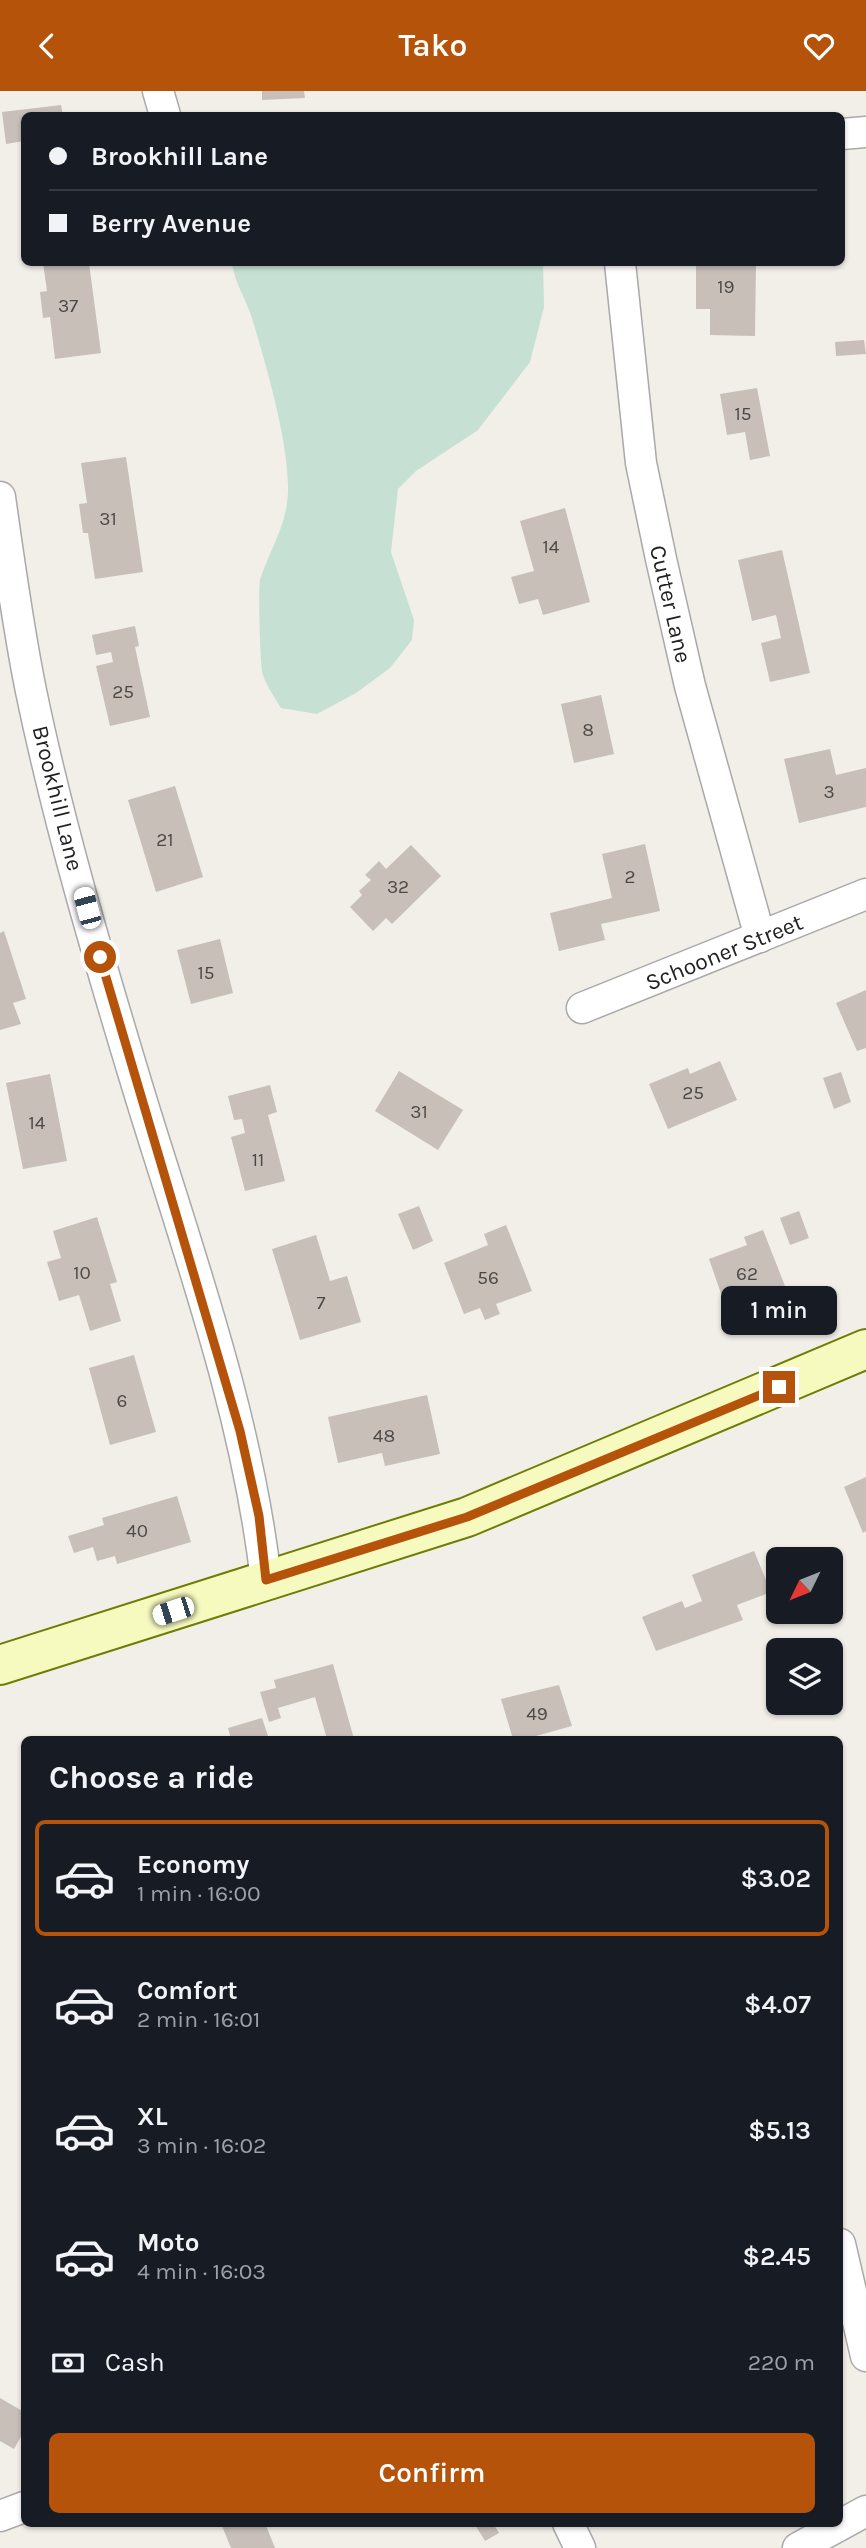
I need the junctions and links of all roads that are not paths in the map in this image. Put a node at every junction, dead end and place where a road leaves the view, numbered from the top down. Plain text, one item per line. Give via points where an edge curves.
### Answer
1 (158, 91) edge
2 (164, 112) edge
3 (866, 132) edge
4 (845, 134) edge
5 (620, 266) edge
6 (0, 497) edge
7 (866, 894) edge
8 (760, 937) junction
9 (582, 1008) dead end
10 (866, 1349) edge
11 (266, 1580) junction
12 (0, 1665) edge
13 (843, 2257) edge
14 (866, 2356) edge
15 (21, 2508) edge
16 (866, 2511) edge
17 (0, 2516) edge
18 (843, 2524) edge
19 (570, 2527) edge
20 (837, 2527) edge
21 (580, 2548) edge
22 (798, 2548) edge

1 - 2 street
3 - 4 street
5 - 8 street, Cutter Lane via 640,463 693,699
6 - 11 street, Brookhill Lane via 14,595 49,769 106,982 240,1431 259,1516
7 - 8 street, Schooner Street
8 - 9 street, Schooner Street
10 - 11 street via 467,1517
11 - 12 street
13 - 14 street
15 - 17 street
16 - 18 street
19 - 21 street
20 - 22 street

